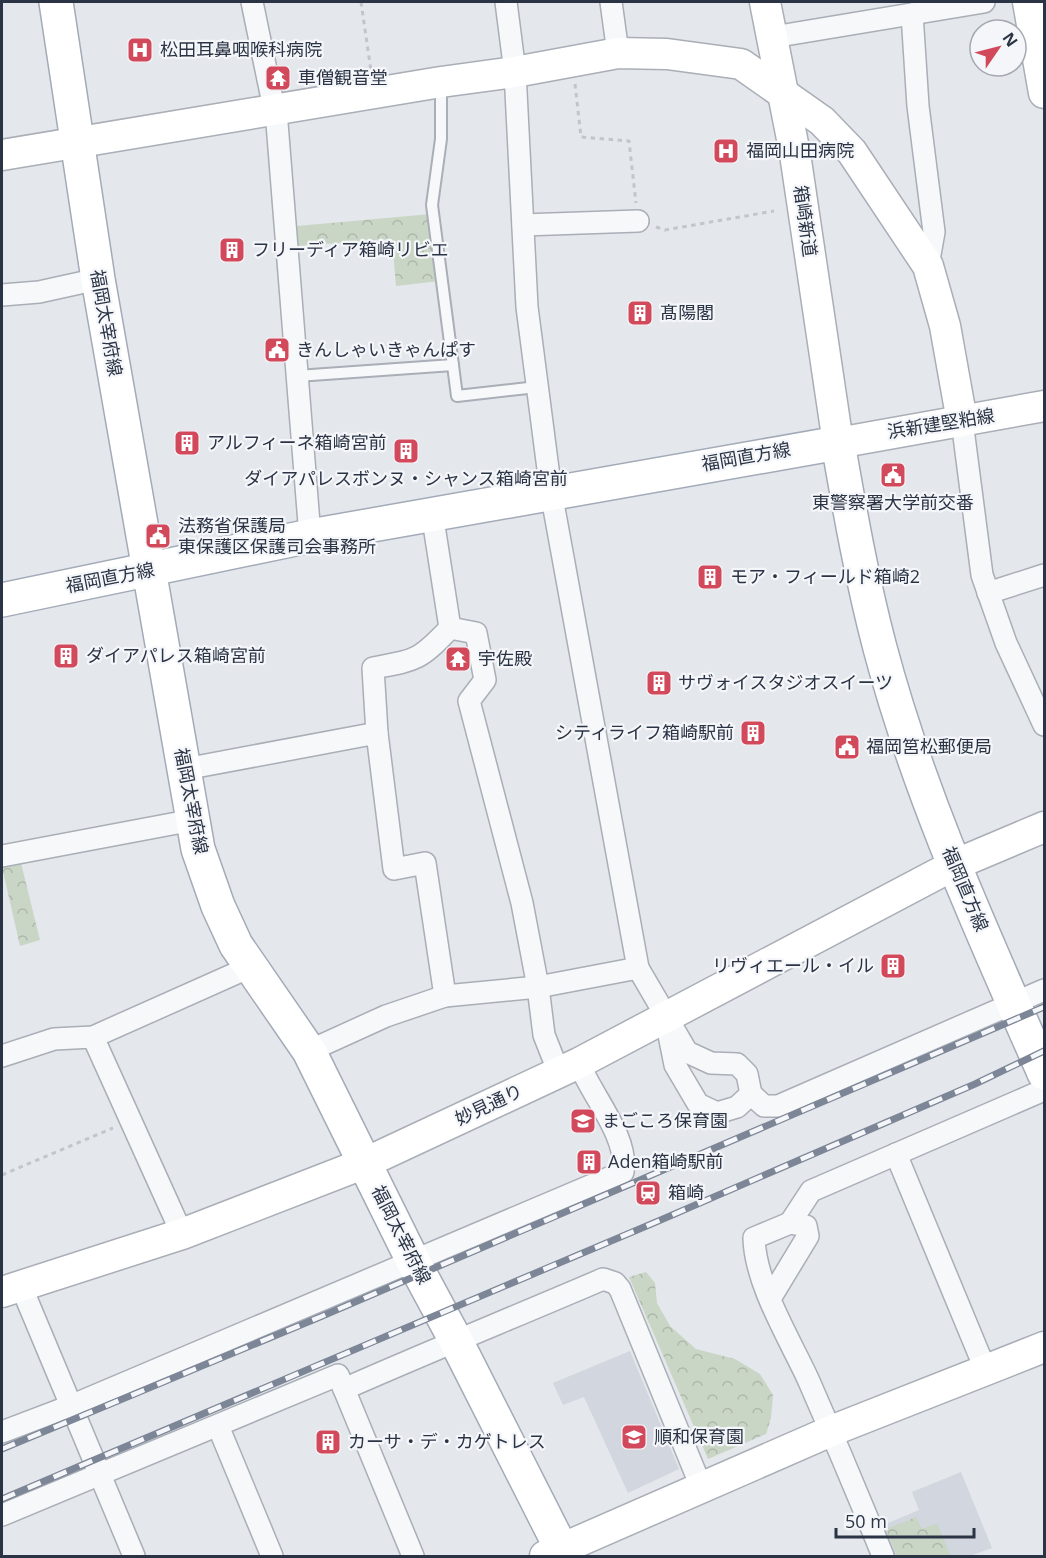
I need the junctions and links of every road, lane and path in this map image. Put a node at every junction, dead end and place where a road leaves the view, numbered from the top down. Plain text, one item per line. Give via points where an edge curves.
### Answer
1 (56, 2) edge
2 (252, 2) edge
3 (361, 2) edge
4 (506, 2) edge
5 (610, 2) edge
6 (765, 2) edge
7 (984, 2) edge
8 (1028, 2) edge
9 (870, 11) edge
10 (912, 14) junction
11 (773, 37) junction
12 (618, 53) junction
13 (515, 72) junction
14 (573, 76) dead end
15 (441, 82) junction
16 (375, 93) junction
17 (1044, 93) edge
18 (786, 96) junction
19 (275, 109) junction
20 (75, 142) junction
21 (2, 155) edge
22 (774, 211) dead end
23 (638, 221) junction
24 (523, 225) junction
25 (928, 266) junction
26 (98, 279) junction
27 (2, 295) edge
28 (453, 365) junction
29 (297, 376) junction
30 (537, 387) junction
31 (1044, 406) edge
32 (962, 421) junction
33 (838, 443) junction
34 (551, 492) junction
35 (432, 513) junction
36 (310, 536) junction
37 (148, 571) junction
38 (1044, 575) edge
39 (988, 593) junction
40 (2, 600) edge
41 (450, 628) junction
42 (1044, 725) edge
43 (377, 733) junction
44 (185, 769) junction
45 (193, 820) junction
46 (1044, 828) edge
47 (2, 856) edge
48 (954, 865) junction
49 (250, 967) junction
50 (638, 968) junction
51 (538, 987) junction
52 (1044, 990) edge
53 (445, 996) junction
54 (1014, 1004) junction
55 (665, 1015) junction
56 (93, 1037) junction
57 (309, 1051) junction
58 (2, 1056) edge
59 (569, 1068) junction
60 (1044, 1075) edge
61 (752, 1094) junction
62 (130, 1120) junction
63 (896, 1154) junction
64 (366, 1163) junction
65 (2, 1175) edge
66 (790, 1223) junction
67 (182, 1234) junction
68 (413, 1261) junction
69 (11, 1289) edge
70 (771, 1297) junction
71 (455, 1339) junction
72 (1044, 1347) edge
73 (986, 1371) junction
74 (344, 1389) junction
75 (73, 1405) junction
76 (218, 1426) junction
77 (831, 1431) junction
78 (2, 1432) edge
79 (100, 1473) junction
80 (702, 1489) junction
81 (2, 1515) edge
82 (557, 1554) edge
83 (134, 1557) edge
84 (272, 1557) edge
85 (413, 1557) edge
86 (883, 1557) edge

1 - 20 main road, 福岡太宰府線
2 - 19 street
3 - 16 path
4 - 13 street
5 - 12 street
6 - 11 street, 箱崎新道
7 - 10 street
8 - 17 street
9 - 10 street
9 - 11 street
10 - 25 street via 918,106 934,232
11 - 18 street, 箱崎新道
12 - 13 street
12 - 18 street via 668,54 741,64
13 - 15 street
13 - 24 street
14 - 23 path via 581,137 629,141
15 - 16 street
15 - 28 lane via 441,139 432,205
16 - 19 street
18 - 25 street via 822,121 852,152
18 - 33 street, 箱崎新道
19 - 20 street
19 - 29 street
20 - 21 street
20 - 26 main road, 福岡太宰府線
22 - 23 path via 665,230
23 - 24 street
24 - 30 street via 527,307
25 - 32 street via 945,326
26 - 27 street via 39,292
26 - 37 main road, 福岡太宰府線
28 - 29 lane
28 - 30 lane via 457,396
29 - 36 street
30 - 34 street
31 - 32 street, 浜新建堅粕線
32 - 33 street, 浜新建堅粕線
32 - 39 street via 982,575
33 - 34 main road, 福岡直方線
33 - 48 main road, 福岡直方線 via 880,649
34 - 35 main road, 福岡直方線
34 - 50 street
35 - 36 main road, 福岡直方線
35 - 41 street
36 - 37 main road, 福岡直方線
37 - 40 main road, 福岡直方線
37 - 44 main road, 福岡太宰府線
38 - 39 street
39 - 42 street
41 - 43 street via 413,661 373,668
41 - 51 street via 476,633 485,680 469,701 522,903
43 - 44 street
43 - 53 street via 394,869 425,863
44 - 45 main road, 福岡太宰府線
45 - 47 street
45 - 49 main road, 福岡太宰府線 via 198,849 218,906
46 - 48 street, 妙見通り
48 - 54 main road, 福岡直方線
48 - 55 street, 妙見通り
49 - 56 street
49 - 57 main road, 福岡太宰府線
50 - 51 street
50 - 55 street
51 - 53 street
51 - 59 street via 544,1035
52 - 54 street
53 - 57 street via 386,1016
54 - 60 main road, 福岡直方線
54 - 61 street via 778,1106 764,1106
55 - 59 street, 妙見通り
55 - 61 street via 687,1052 711,1063 737,1064 747,1074
55 - 61 street via 675,1065 698,1104 717,1113 737,1107
56 - 58 street via 54,1039
56 - 62 street
57 - 64 main road, 福岡太宰府線
59 - 64 street, 妙見通り
59 - 68 street via 604,1105 625,1159 623,1172
60 - 63 street
62 - 65 path
62 - 67 street
63 - 66 street via 811,1191
63 - 73 street
64 - 67 street, 妙見通り
64 - 68 main road, 福岡太宰府線
66 - 70 street via 806,1226 808,1236
66 - 70 street via 754,1239 754,1257
67 - 69 street, 妙見通り
68 - 71 main road, 福岡太宰府線
68 - 75 street
69 - 75 street
70 - 77 street
71 - 74 street
71 - 80 street via 603,1279 615,1283
71 - 82 main road, 福岡太宰府線
72 - 73 street
73 - 77 street
74 - 76 street via 338,1375
74 - 85 street
75 - 78 street
75 - 79 street
76 - 79 street
76 - 84 street
77 - 80 street
77 - 86 street
79 - 81 street
79 - 83 street
80 - 82 street

